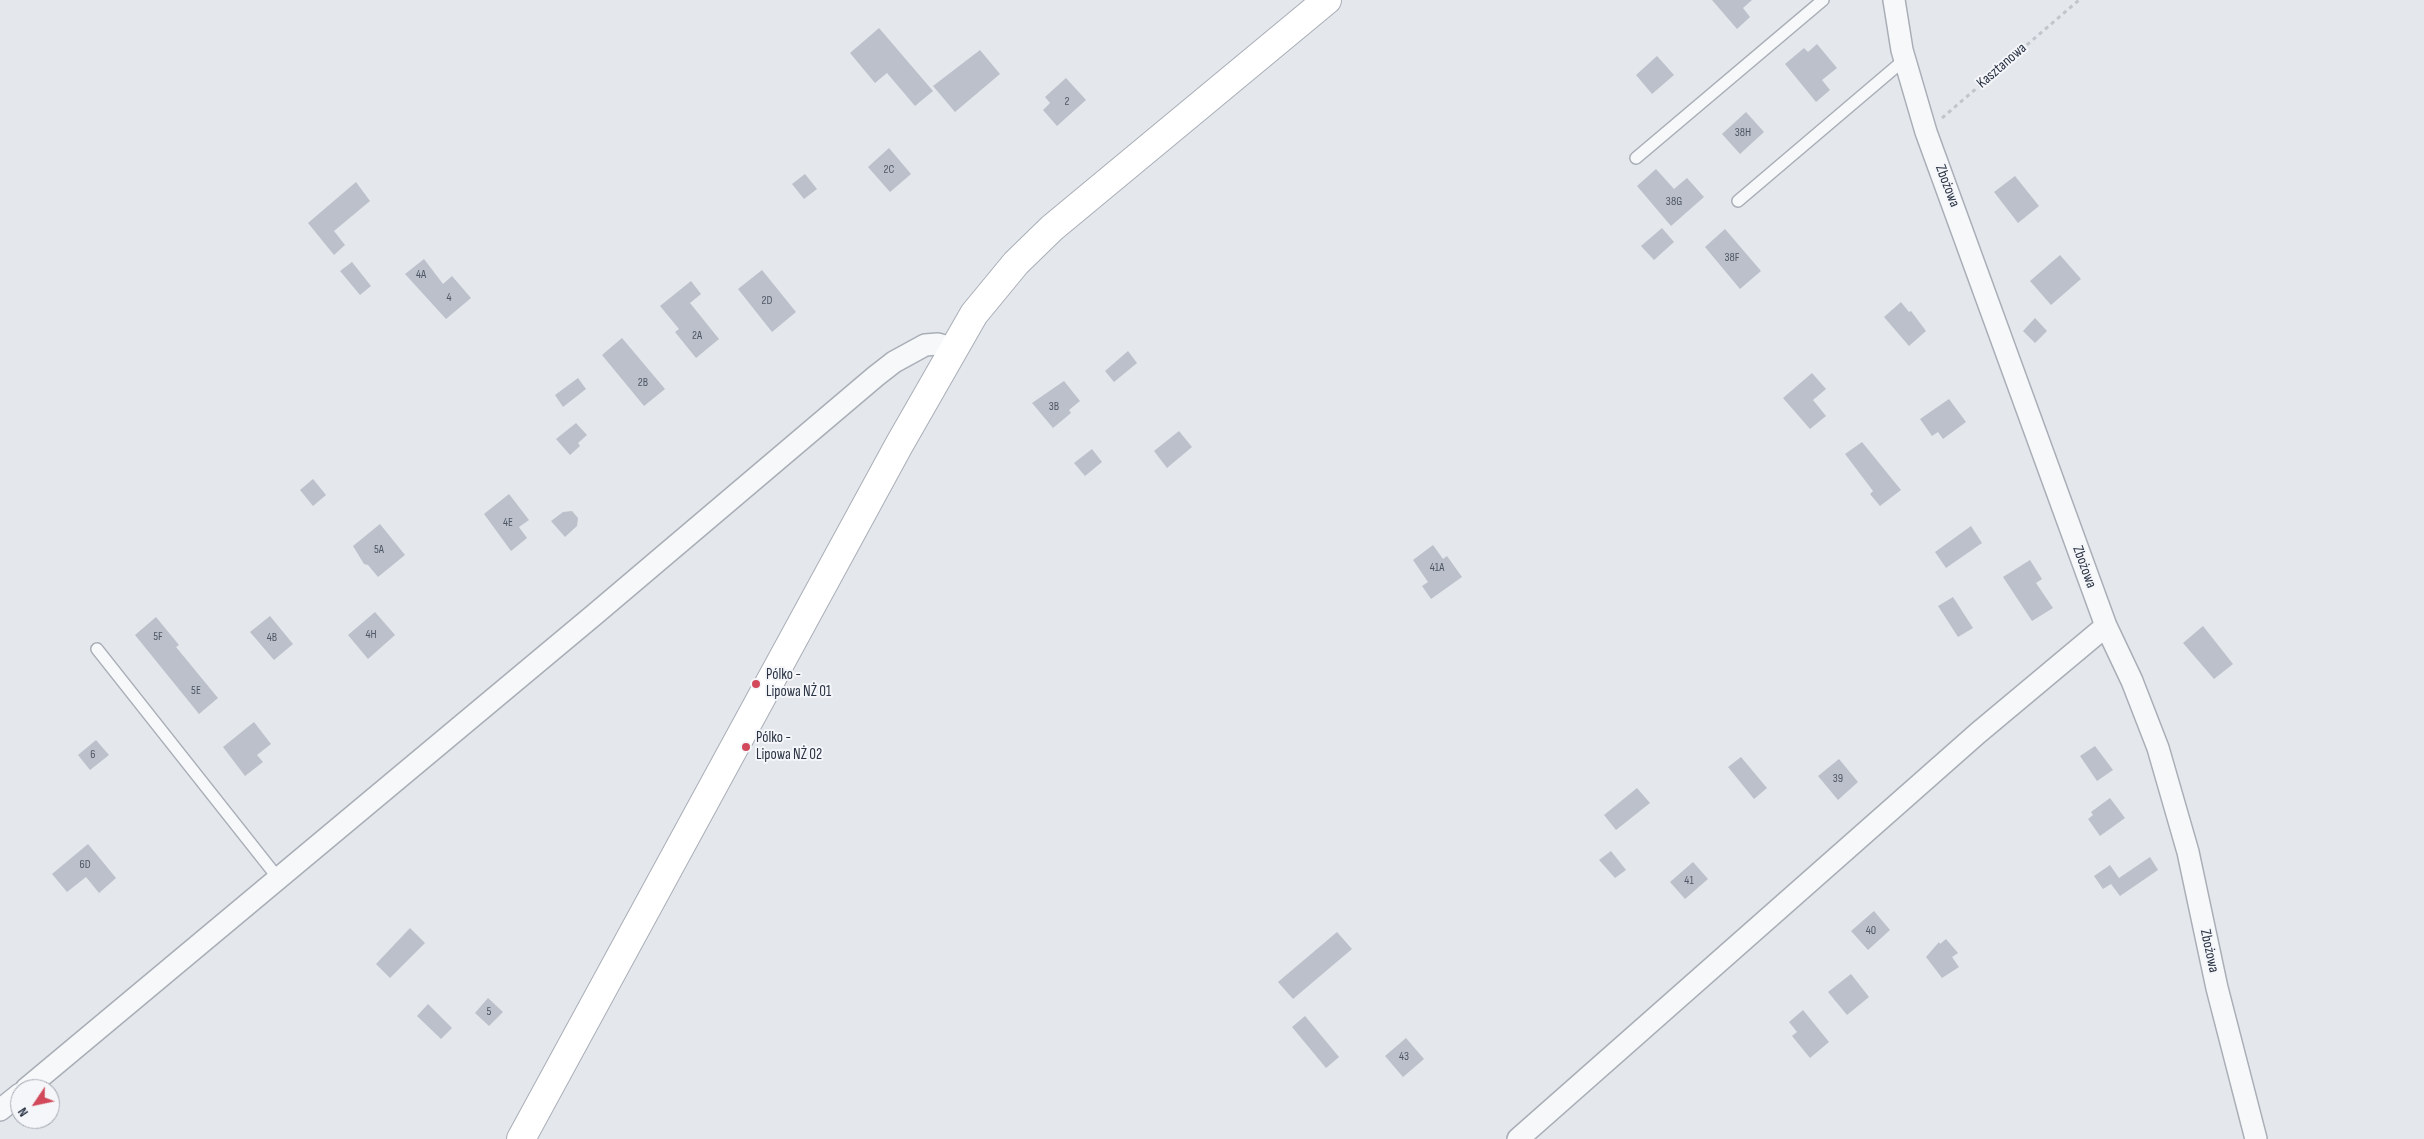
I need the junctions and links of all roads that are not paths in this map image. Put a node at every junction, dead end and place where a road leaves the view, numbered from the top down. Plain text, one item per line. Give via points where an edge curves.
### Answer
1 (1327, 0) edge
2 (1823, 0) edge
3 (1894, 0) edge
4 (1904, 60) junction
5 (1636, 158) dead end
6 (1738, 201) dead end
7 (952, 348) junction
8 (2106, 626) junction
9 (97, 649) dead end
10 (278, 878) junction
11 (38, 1079) edge
12 (10, 1102) edge
13 (0, 1110) edge
14 (521, 1139) edge
15 (1518, 1139) edge
16 (2256, 1139) edge

1 - 7 street via 1043,236 984,300
2 - 5 lane
3 - 4 street, Zbożowa
4 - 6 lane
4 - 8 street, Zbożowa via 1926,132
7 - 10 street via 938,344 925,346 876,376
7 - 14 street
8 - 15 street via 1971,739
8 - 16 street, Zbożowa via 2158,748 2188,852 2217,988
9 - 10 lane
10 - 11 street
12 - 13 street

